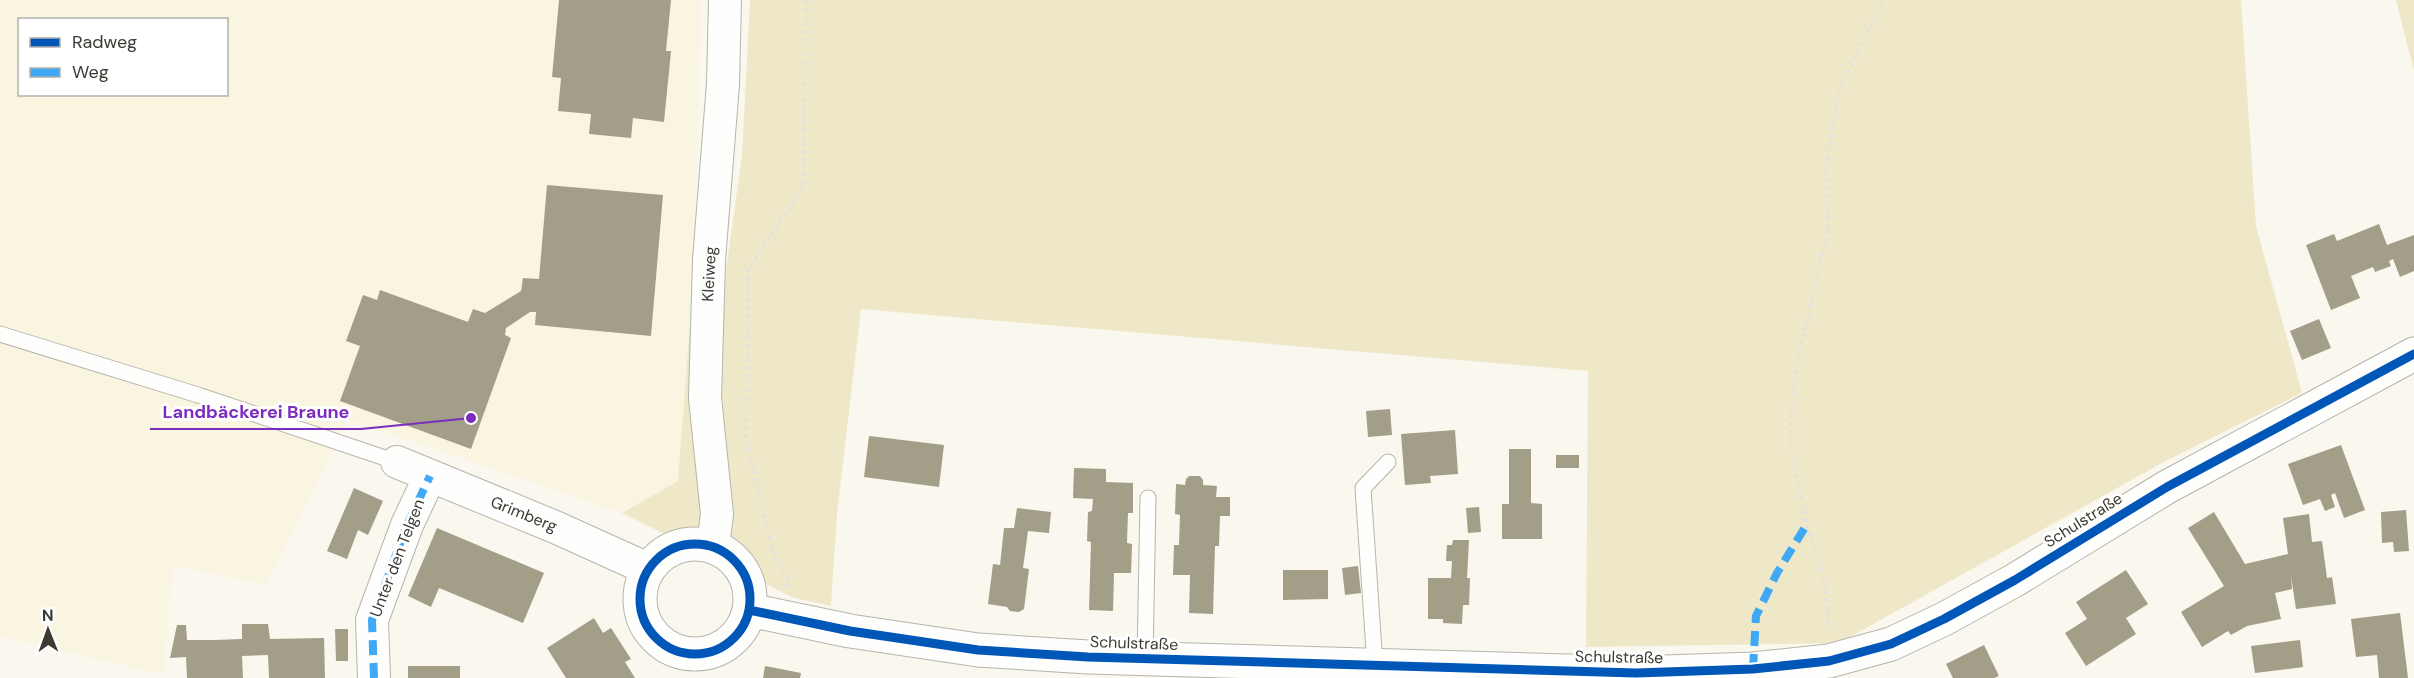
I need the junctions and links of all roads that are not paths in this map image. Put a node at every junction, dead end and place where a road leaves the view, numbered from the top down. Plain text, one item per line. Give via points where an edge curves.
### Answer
1 (725, 0) edge
2 (0, 334) edge
3 (2414, 354) edge
4 (398, 462) joint
5 (1388, 462) dead end
6 (430, 476) junction
7 (1148, 498) dead end
8 (713, 547) junction
9 (648, 570) junction
10 (749, 610) junction
11 (1145, 659) junction
12 (1375, 665) junction
13 (690, 666) edge
14 (1829, 670) edge
15 (1481, 673) edge
16 (374, 678) edge

1 - 8 street, Kleiweg via 705,398 717,514
2 - 4 lane
3 - 14 main road, Schulstraße via 2167,487 1944,619
4 - 6 street, Grimberg
5 - 12 lane via 1363,488
6 - 9 street, Grimberg
6 - 16 street, Unter den Telgen via 407,525 372,620
7 - 11 lane, Schulstraße
8 - 9 main road via 696,543 680,546 667,551
8 - 10 main road via 727,553 747,578
9 - 13 main road via 640,597 642,614 660,641
10 - 11 main road, Schulstraße via 978,650
10 - 13 main road via 739,632
11 - 12 main road, Schulstraße
12 - 15 main road, Schulstraße
14 - 15 main road, Schulstraße

